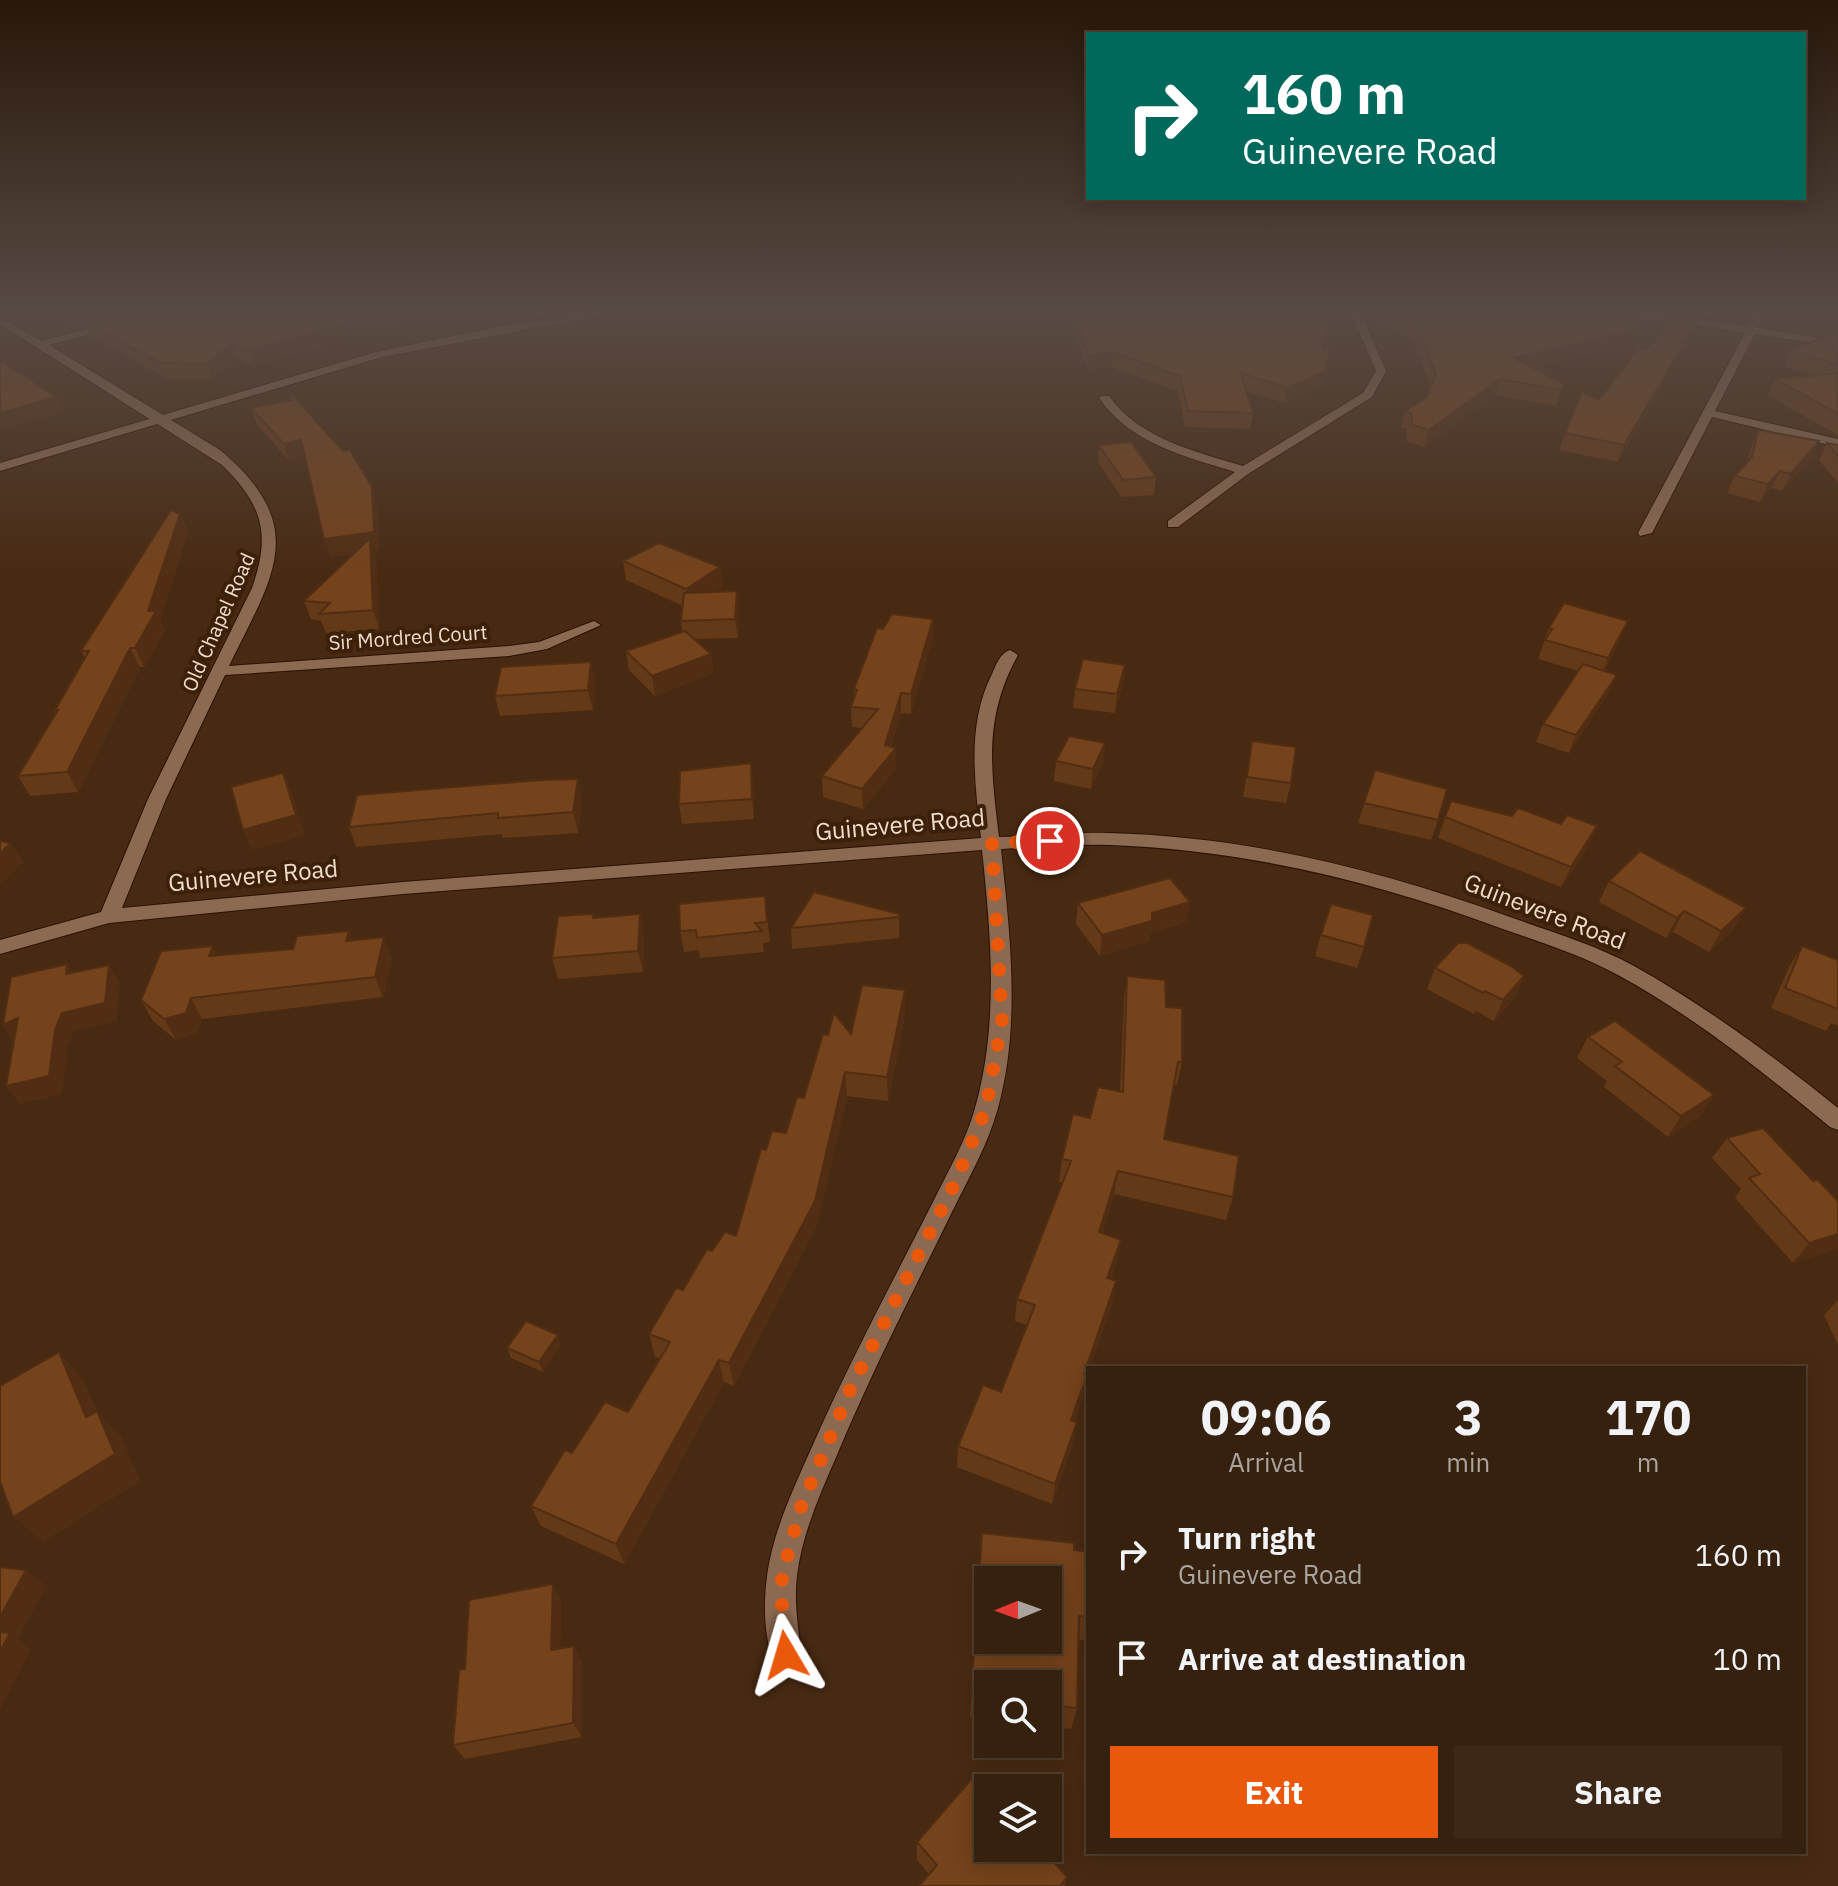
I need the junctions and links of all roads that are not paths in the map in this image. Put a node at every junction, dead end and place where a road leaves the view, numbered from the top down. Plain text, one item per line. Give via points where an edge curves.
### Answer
1 (136, 401) edge
2 (224, 401) edge
3 (1107, 401) edge
4 (1358, 401) edge
5 (1716, 401) edge
6 (1710, 413) junction
7 (165, 419) junction
8 (1838, 443) edge
9 (0, 467) edge
10 (1244, 471) junction
11 (1173, 524) dead end
12 (1645, 533) dead end
13 (594, 625) dead end
14 (1010, 655) dead end
15 (220, 671) junction
16 (992, 843) junction
17 (109, 916) junction
18 (0, 947) edge
19 (1838, 1121) edge
20 (786, 1655) dead end

1 - 7 street, Old Chapel Road
2 - 7 street
3 - 10 street via 1117,417 1138,430
4 - 10 street
5 - 6 street
6 - 8 street
6 - 12 street
7 - 9 street
7 - 15 street, Old Chapel Road via 233,466 258,500 270,536 259,588
10 - 11 street
13 - 15 street, Sir Mordred Court via 532,648
14 - 16 street via 983,721
15 - 17 street, Old Chapel Road via 157,799
16 - 17 street, Guinevere Road
16 - 19 street, Guinevere Road via 1107,839 1228,848 1445,900 1625,970 1755,1053
16 - 20 street via 1002,1020 986,1109 953,1187 850,1390 801,1507 782,1576
17 - 18 street, Guinevere Road

